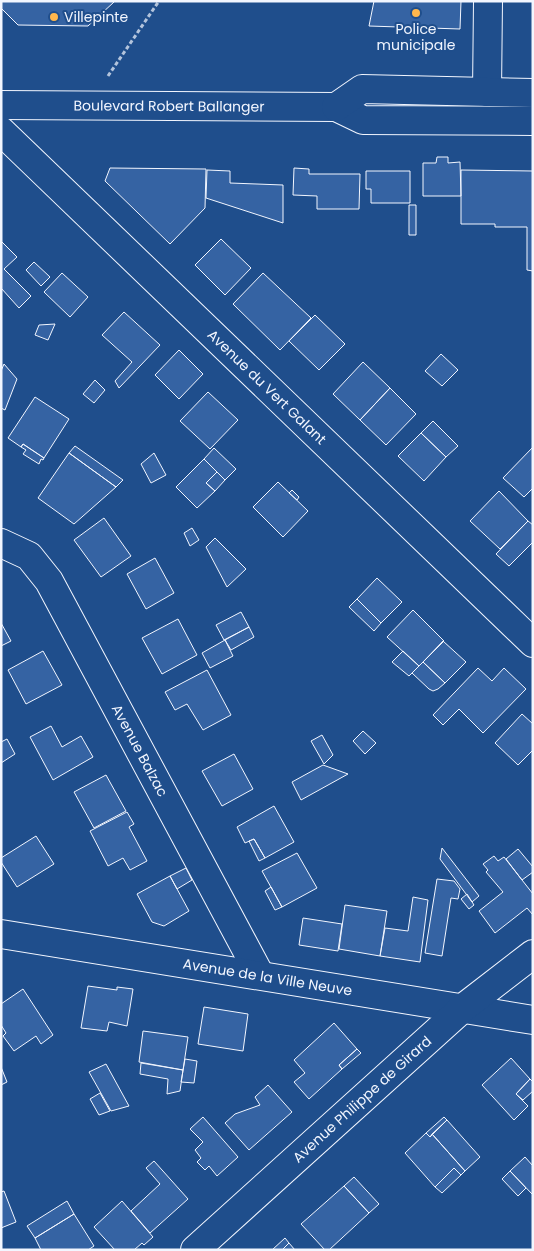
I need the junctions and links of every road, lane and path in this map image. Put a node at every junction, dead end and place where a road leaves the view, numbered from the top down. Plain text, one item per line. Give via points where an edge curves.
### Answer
1 (159, 1) edge
2 (488, 1) edge
3 (487, 92) junction
4 (533, 93) edge
5 (1, 105) edge
6 (87, 106) junction
7 (336, 107) junction
8 (533, 121) edge
9 (1, 131) edge
10 (1, 542) edge
11 (533, 643) edge
12 (1, 934) edge
13 (533, 954) edge
14 (260, 975) junction
15 (463, 1008) junction
16 (533, 1020) edge
17 (195, 1250) edge

1 - 6 path
2 - 3 street
3 - 4 street
3 - 7 street via 362,89
5 - 6 street, Boulevard Robert Ballanger
6 - 7 street, Boulevard Robert Ballanger
7 - 8 street, Boulevard Robert Ballanger via 363,120
9 - 11 street, Avenue du Vert Galant
10 - 14 street, Avenue Balzac via 29,556 49,581
12 - 14 street, Avenue de la Ville Neuve
13 - 15 street, Avenue Philippe de Girard
14 - 15 street, Avenue de la Ville Neuve
15 - 16 street, Avenue de la Ville Neuve
15 - 17 street, Avenue Philippe de Girard

